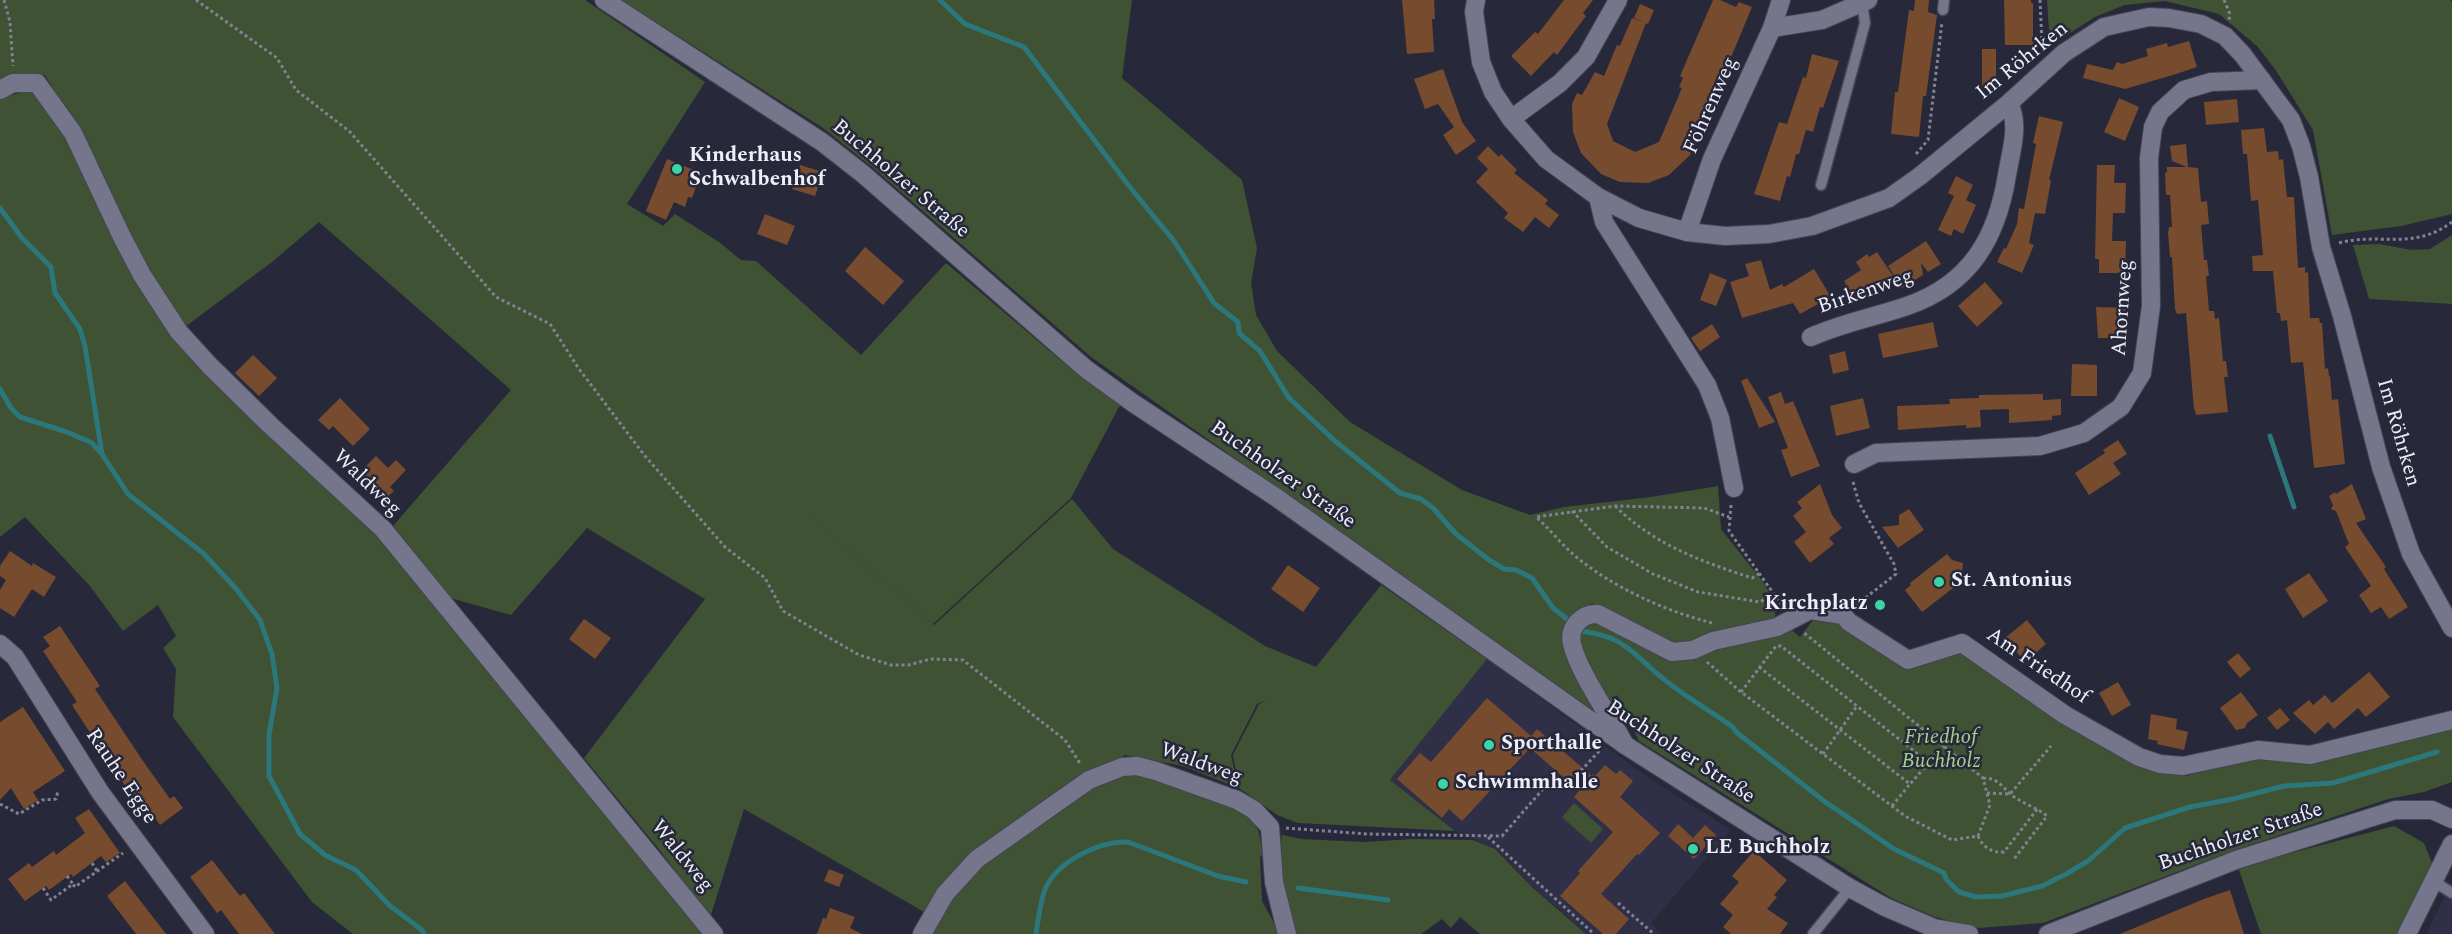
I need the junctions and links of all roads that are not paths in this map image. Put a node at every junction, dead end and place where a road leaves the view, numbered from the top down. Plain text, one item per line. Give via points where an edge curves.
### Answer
1 (604, 0) edge
2 (1476, 0) edge
3 (1618, 0) edge
4 (1781, 0) edge
5 (1865, 2) edge
6 (1772, 27) junction
7 (2262, 80) junction
8 (7, 86) edge
9 (2009, 103) junction
10 (1511, 119) junction
11 (1821, 185) dead end
12 (1598, 197) junction
13 (1687, 232) junction
14 (1811, 337) dead end
15 (1854, 464) road end
16 (1734, 488) road end
17 (2452, 628) edge
18 (0, 644) edge
19 (2452, 720) edge
20 (1625, 745) junction
21 (2452, 819) edge
22 (2452, 844) edge
23 (2433, 882) junction
24 (1850, 888) junction
25 (2452, 893) edge
26 (205, 934) edge
27 (714, 934) edge
28 (922, 934) edge
29 (1287, 934) edge
30 (1813, 934) edge
31 (1969, 934) edge
32 (2048, 934) edge
33 (2407, 934) edge

1 - 20 street, Buchholzer Straße via 822,142 1086,369 1277,498
2 - 10 street, Im Röhrken via 1474,12 1482,62 1492,92
3 - 10 street via 1586,57 1560,83
4 - 6 street, Föhrenweg
5 - 6 street via 1822,20
5 - 11 lane via 1865,23
6 - 13 street, Föhrenweg via 1712,159
7 - 9 street, Im Röhrken via 2225,36 2200,24 2149,17 2104,27 2064,53
7 - 15 street, Ahornweg via 2211,82 2184,90 2160,112 2153,127 2149,159 2151,306 2142,373 2121,407 2084,433 2040,446 1876,453
7 - 17 street, Im Röhrken via 2291,120 2301,146 2321,247 2380,467 2411,554
8 - 27 street, Waldweg via 37,83 60,112 142,275 179,332 270,425 383,529
9 - 13 street, Im Röhrken via 1889,198 1812,226 1769,234 1725,236
9 - 14 street, Birkenweg via 2014,128 2002,203 1988,240 1969,267 1943,288 1909,306 1832,327
10 - 12 street, Im Röhrken via 1546,159
12 - 13 street, Im Röhrken via 1639,218
12 - 16 street via 1604,222 1707,385 1720,418
18 - 26 street, Rauhe Egge via 15,657 100,792
19 - 20 street, Am Friedhof via 2310,755 2258,750 2183,766 2160,764 2139,757 2065,715 1962,643 1908,660 1843,615 1810,610 1777,627 1672,652 1598,614 1588,614 1578,621 1571,636 1578,662
20 - 24 street, Buchholzer Straße
21 - 32 street, Buchholzer Straße via 2432,810 2395,810 2236,860
22 - 23 street
23 - 25 lane
23 - 33 street
24 - 30 lane
24 - 31 street, Buchholzer Straße via 1934,928
28 - 29 street, Waldweg via 945,894 977,859 1089,780 1122,767 1137,766 1237,800 1254,810 1270,827 1274,882

